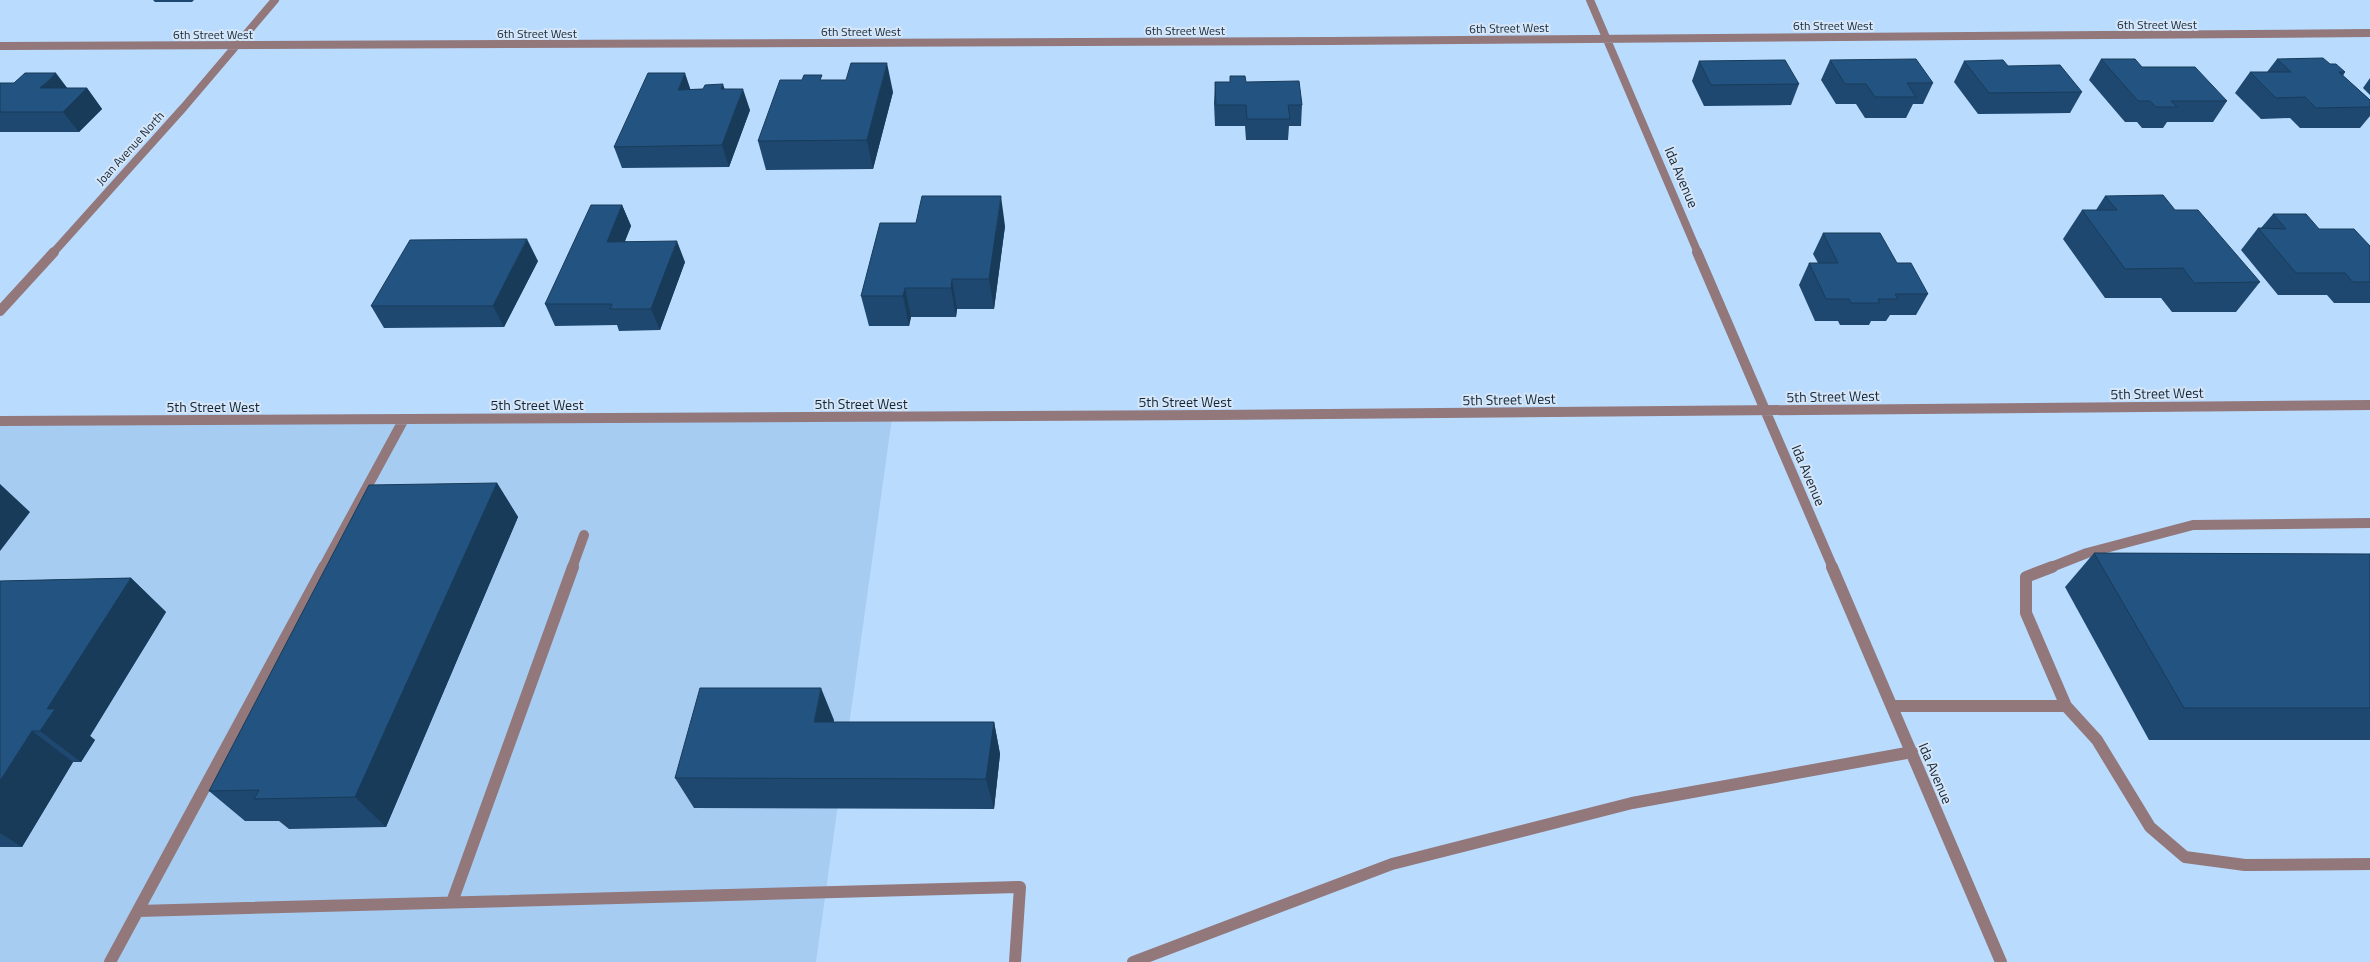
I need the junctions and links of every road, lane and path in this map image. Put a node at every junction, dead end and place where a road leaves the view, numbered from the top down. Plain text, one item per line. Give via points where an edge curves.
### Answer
1 (275, 0) edge
2 (1590, 0) edge
3 (2370, 33) edge
4 (1606, 38) junction
5 (237, 45) junction
6 (0, 46) edge
7 (0, 311) edge
8 (2370, 405) edge
9 (1766, 410) junction
10 (404, 419) junction
11 (0, 421) edge
12 (2370, 523) edge
13 (584, 536) dead end
14 (1892, 706) junction
15 (2066, 706) junction
16 (1912, 752) junction
17 (2370, 864) edge
18 (452, 902) junction
19 (138, 911) junction
20 (110, 962) edge
21 (1015, 962) edge
22 (1133, 962) edge
23 (2001, 962) edge

1 - 5 street, Joan Avenue North
2 - 4 street, Ida Avenue
3 - 4 street, 6th Street West
4 - 5 street, 6th Street West
4 - 9 street, Ida Avenue
5 - 6 street, 6th Street West
5 - 7 street, Joan Avenue North
8 - 9 street, 5th Street West
9 - 10 street, 5th Street West
9 - 14 street, Ida Avenue
10 - 11 street, 5th Street West
10 - 19 street
12 - 15 street via 2193,525 2087,553 2026,577 2026,613
13 - 18 street
14 - 15 street
14 - 16 street, Ida Avenue
15 - 17 street via 2097,740 2150,827 2185,857 2244,865
16 - 22 street via 1632,803 1392,864
16 - 23 street, Ida Avenue
18 - 19 street
18 - 21 street via 1020,887
19 - 20 street

